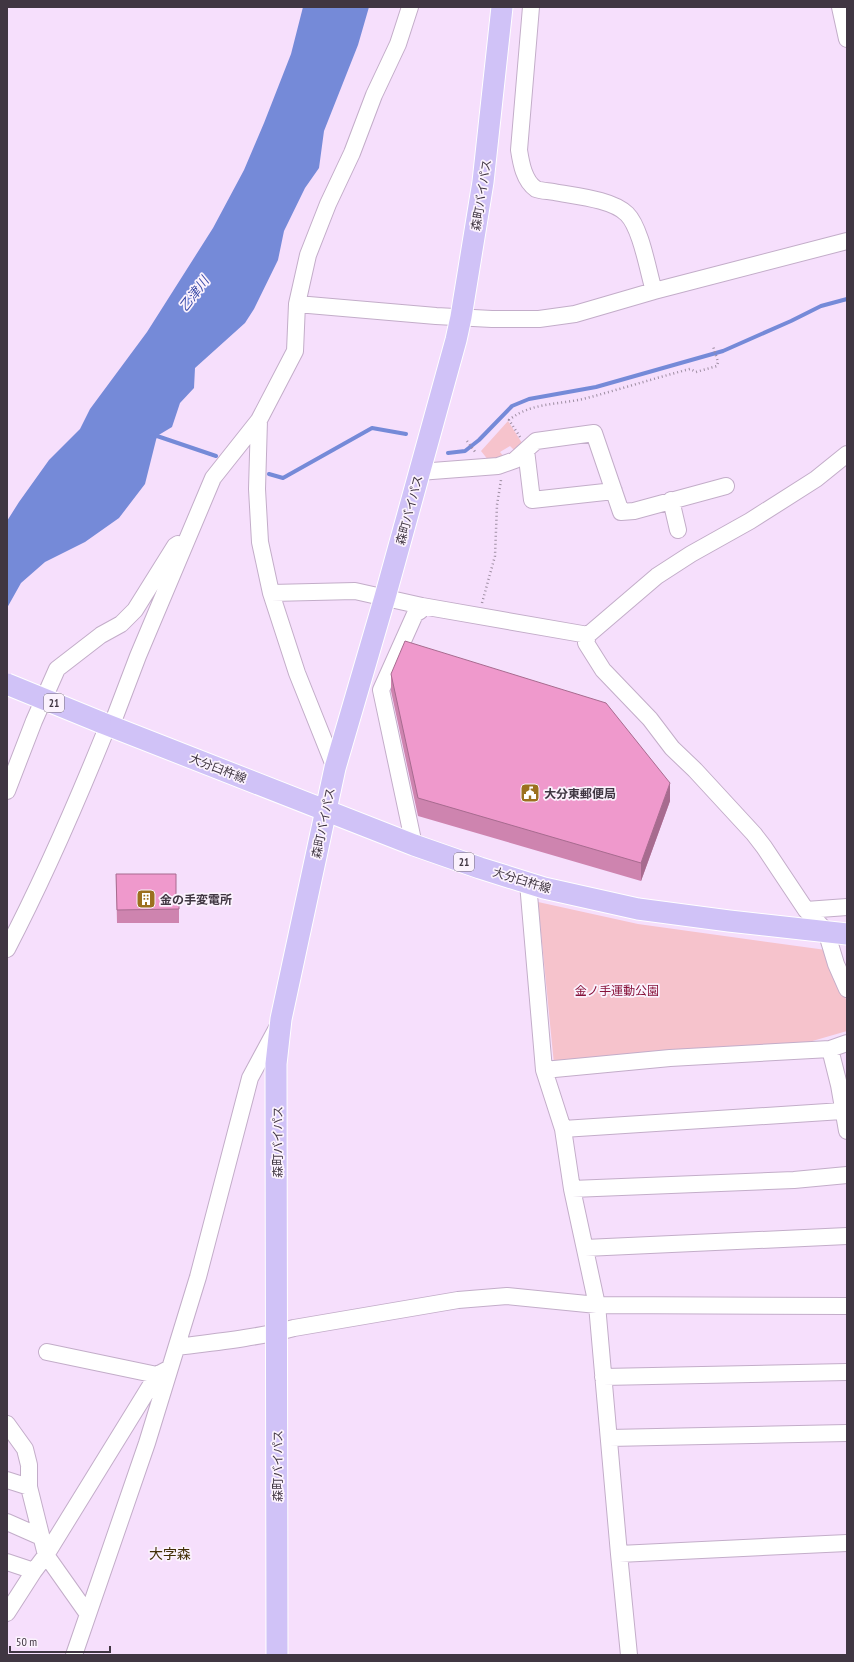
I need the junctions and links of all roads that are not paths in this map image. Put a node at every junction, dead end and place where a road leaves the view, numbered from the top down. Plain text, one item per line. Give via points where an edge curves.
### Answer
1 (410, 7) edge
2 (502, 7) edge
3 (531, 7) edge
4 (840, 7) edge
5 (847, 39) edge
6 (847, 241) edge
7 (654, 291) junction
8 (297, 304) junction
9 (460, 318) junction
10 (259, 420) junction
11 (526, 450) junction
12 (847, 454) edge
13 (419, 472) junction
14 (726, 486) dead end
15 (614, 491) junction
16 (671, 500) junction
17 (678, 530) dead end
18 (189, 536) junction
19 (271, 593) junction
20 (385, 596) junction
21 (422, 606) junction
22 (588, 635) junction
23 (7, 684) edge
24 (106, 725) junction
25 (335, 768) junction
26 (7, 792) edge
27 (326, 810) junction
28 (414, 845) junction
29 (528, 883) junction
30 (847, 907) edge
31 (806, 910) junction
32 (826, 931) junction
33 (847, 934) edge
34 (7, 949) edge
35 (847, 989) edge
36 (282, 1019) junction
37 (847, 1043) edge
38 (830, 1049) junction
39 (544, 1070) junction
40 (842, 1110) junction
41 (563, 1128) junction
42 (847, 1131) edge
43 (847, 1175) edge
44 (572, 1189) junction
45 (847, 1236) edge
46 (585, 1248) junction
47 (597, 1305) junction
48 (847, 1306) edge
49 (277, 1332) junction
50 (177, 1346) junction
51 (47, 1352) dead end
52 (164, 1371) junction
53 (847, 1372) edge
54 (603, 1377) junction
55 (7, 1424) edge
56 (847, 1433) edge
57 (609, 1438) junction
58 (7, 1480) edge
59 (28, 1487) junction
60 (7, 1522) edge
61 (41, 1536) junction
62 (847, 1544) edge
63 (619, 1554) junction
64 (46, 1555) junction
65 (7, 1562) edge
66 (34, 1571) junction
67 (9, 1608) edge
68 (87, 1613) junction
69 (74, 1655) edge
70 (277, 1655) edge
71 (630, 1655) edge

1 - 8 street via 398,44 374,95 308,255
2 - 9 main road, 森町バイパス via 483,182
3 - 7 street via 520,132 522,168 536,189 599,201 618,207 627,214 636,228
4 - 5 street
6 - 7 street
7 - 9 street via 575,314 539,319
8 - 9 street
8 - 10 street via 296,351
9 - 13 main road, 森町バイパス
10 - 18 street via 214,478
10 - 19 street via 257,489 260,542
11 - 13 street via 515,460 498,466
11 - 15 street via 532,500
11 - 15 street via 536,441 594,433
12 - 22 street via 816,479 657,576
13 - 20 main road, 森町バイパス
14 - 16 street
15 - 16 street via 621,512 634,511
16 - 17 street
18 - 24 street
18 - 26 street via 175,546 140,602 121,624 101,634 57,669
19 - 20 street via 356,591
19 - 25 street via 297,673
20 - 21 street
20 - 25 main road, 森町バイパス
21 - 22 street
21 - 28 street via 415,614 381,690
22 - 31 street via 586,643 603,670 650,718 672,748 754,834
23 - 24 main road, 21, bridge
24 - 27 main road, 大分臼杵線 / 21
24 - 34 street via 66,827
25 - 27 main road, 森町バイパス
27 - 28 main road, 大分臼杵線 / 21
27 - 36 main road, 森町バイパス
28 - 29 main road, 大分臼杵線 / 21
29 - 32 main road, 大分臼杵線 / 21 via 638,909 729,922
29 - 39 street
30 - 31 street
31 - 32 street
32 - 33 main road, 大分臼杵線 / 21
32 - 35 street
36 - 49 main road, 森町バイパス via 276,1064
36 - 50 street via 250,1078 198,1277
37 - 38 street
38 - 39 street via 670,1058
38 - 40 street
39 - 41 street
40 - 41 street
40 - 42 street
41 - 44 street
43 - 44 street via 794,1180
44 - 46 street
45 - 46 street
46 - 47 street
47 - 48 street
47 - 49 street via 507,1296 458,1300
47 - 54 street
49 - 50 street
49 - 70 main road, 森町バイパス
50 - 52 street
51 - 52 street
52 - 64 street
52 - 68 street via 147,1443
53 - 54 street
54 - 57 street
55 - 59 street via 25,1449 29,1465
56 - 57 street
57 - 63 street
58 - 59 street
59 - 61 street
60 - 61 street
61 - 64 street
62 - 63 street
63 - 71 street
64 - 66 street
64 - 68 street
65 - 66 street
66 - 67 street
68 - 69 street

